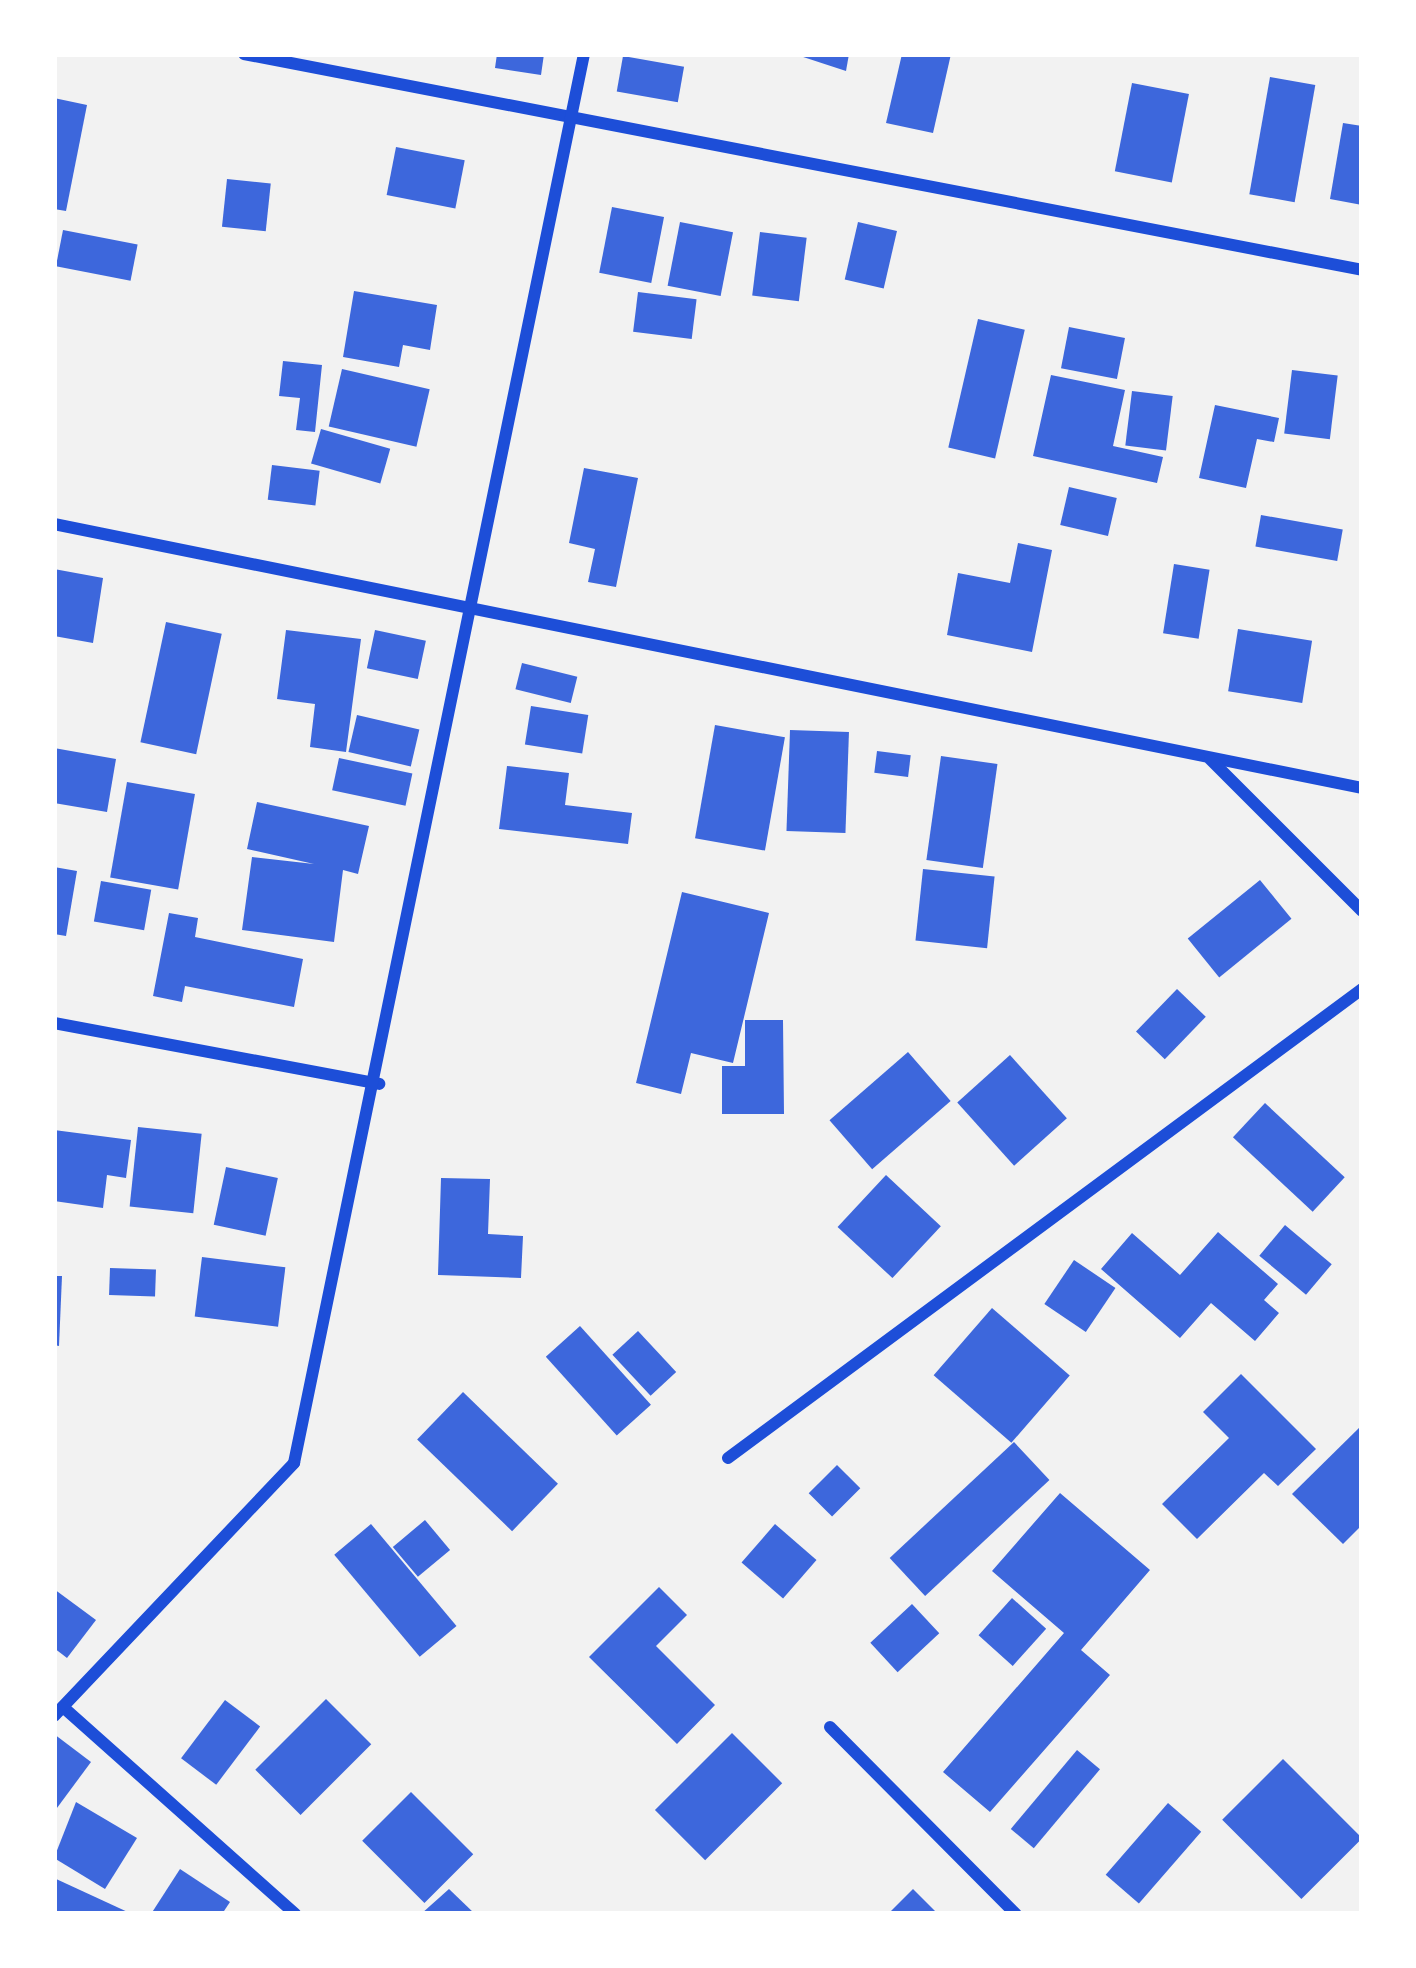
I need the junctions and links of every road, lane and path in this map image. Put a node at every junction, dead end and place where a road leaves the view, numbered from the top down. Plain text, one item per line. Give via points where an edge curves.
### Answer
1 (244, 54) edge
2 (584, 54) edge
3 (571, 118) junction
4 (1362, 270) edge
5 (54, 524) edge
6 (474, 604) junction
7 (1208, 757) junction
8 (1362, 788) edge
9 (1362, 911) edge
10 (1362, 989) edge
11 (54, 1023) edge
12 (379, 1084) junction
13 (728, 1458) dead end
14 (59, 1712) edge
15 (830, 1727) dead end
16 (295, 1914) edge
17 (1016, 1914) edge

1 - 3 street
2 - 3 street
3 - 4 street
3 - 6 street
5 - 6 street
6 - 7 street
6 - 12 street
7 - 8 street
7 - 9 street
10 - 13 street
11 - 12 street
12 - 14 street via 294,1463
14 - 16 street
15 - 17 street

